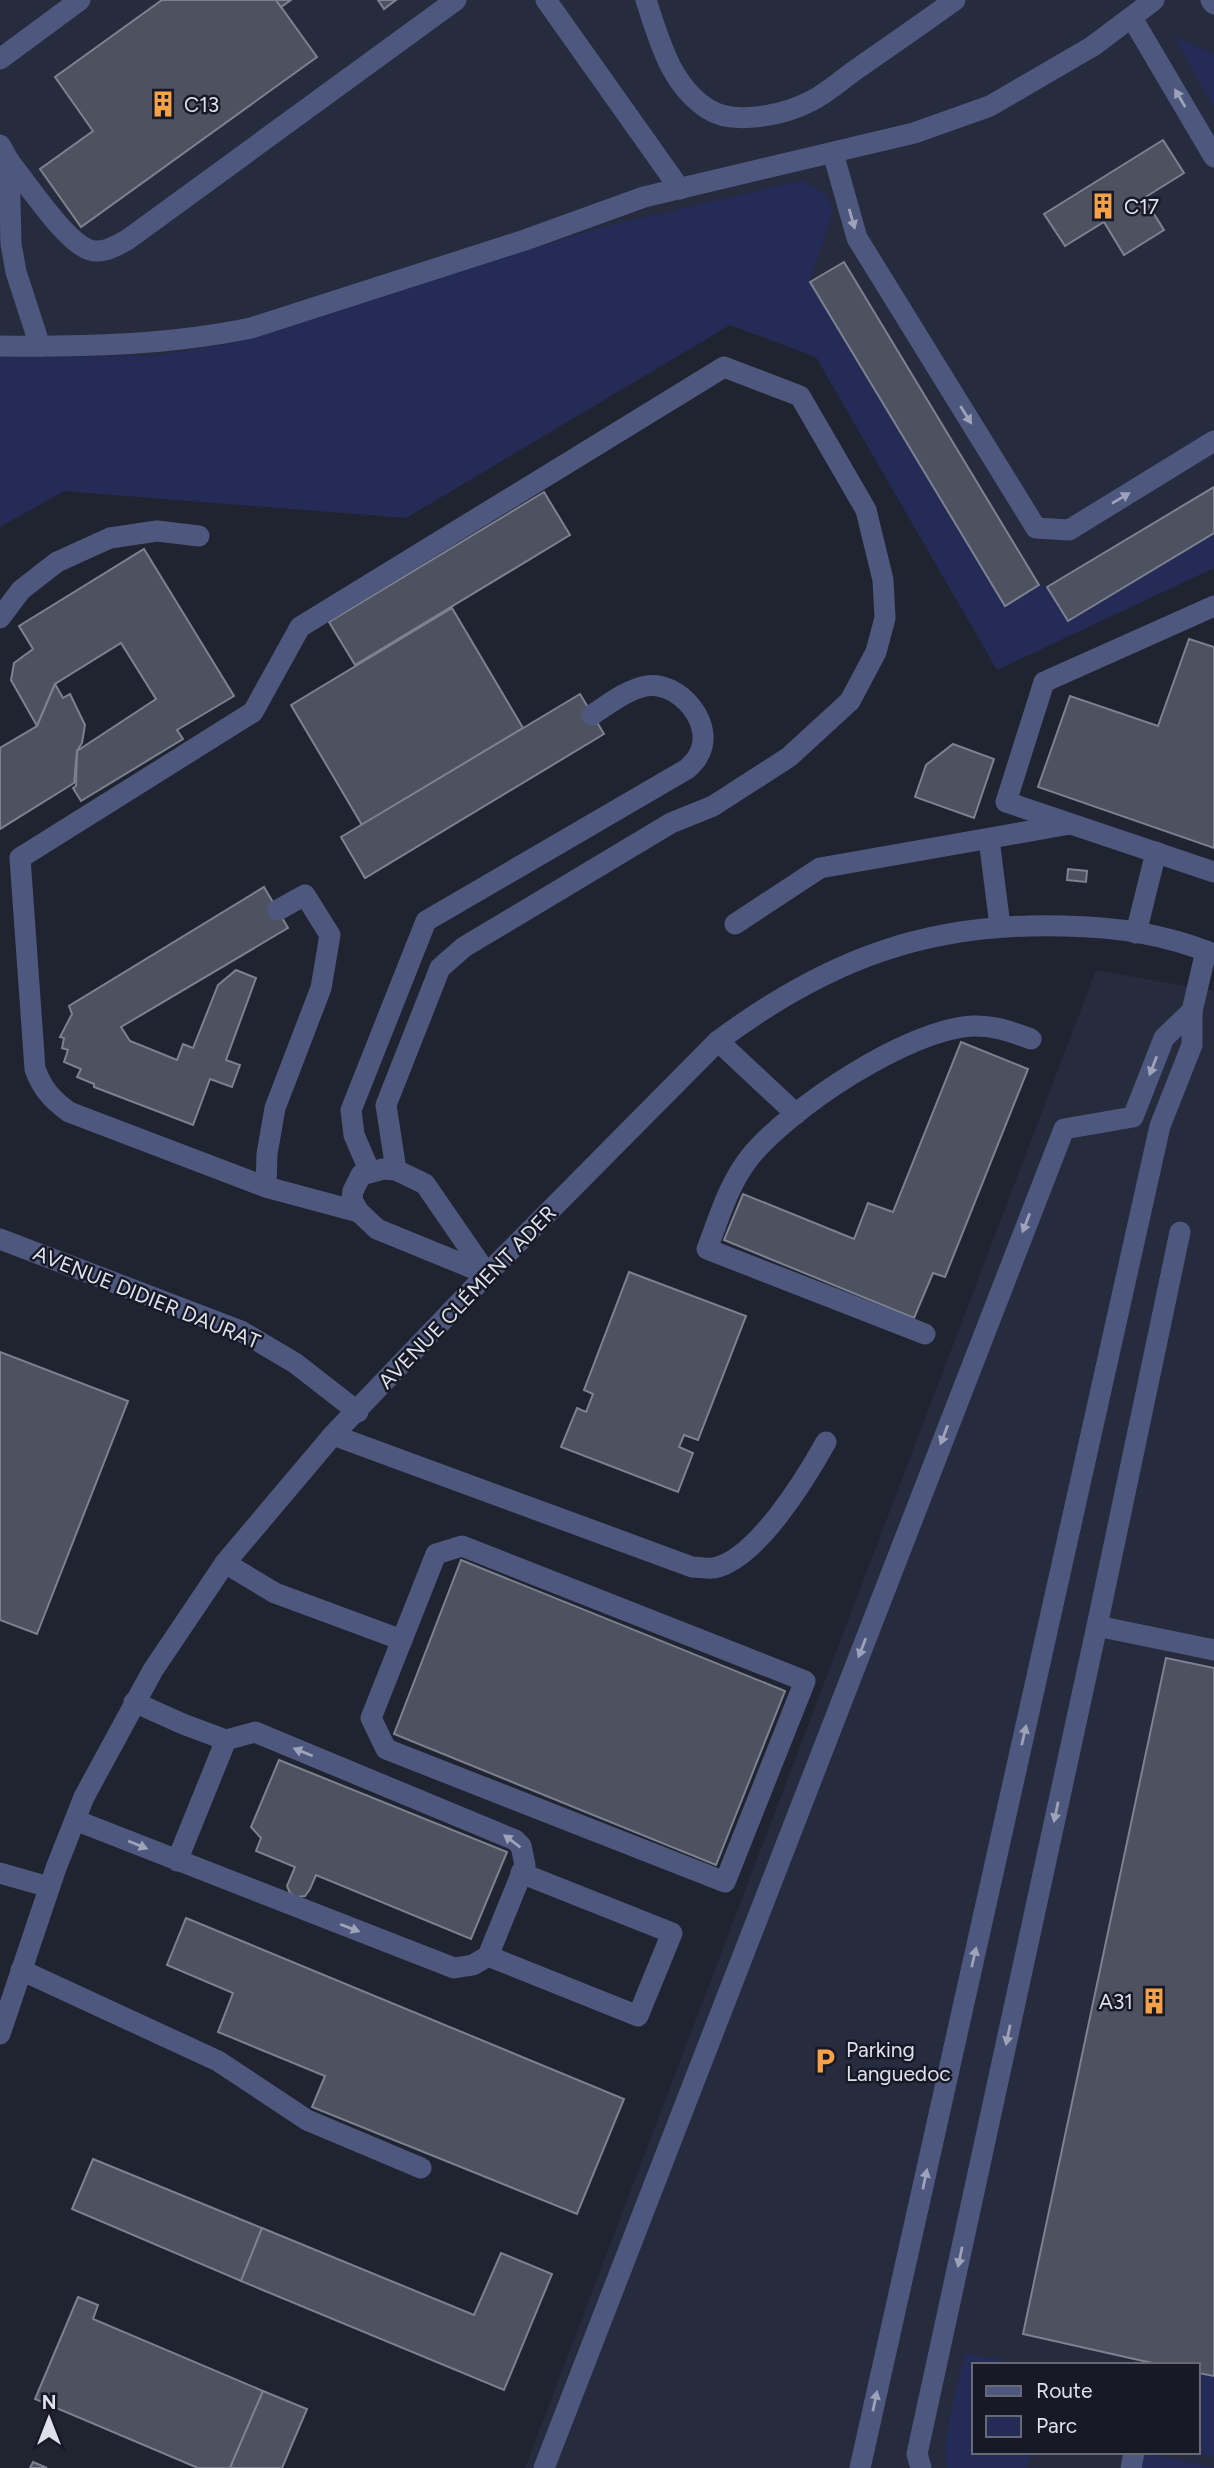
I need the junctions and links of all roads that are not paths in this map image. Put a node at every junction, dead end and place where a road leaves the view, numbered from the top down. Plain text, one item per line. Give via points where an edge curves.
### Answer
1 (80, 0) edge
2 (456, 0) edge
3 (546, 0) edge
4 (646, 0) edge
5 (955, 0) edge
6 (1154, 0) edge
7 (1132, 18) junction
8 (0, 59) edge
9 (4, 153) edge
10 (834, 153) junction
11 (1214, 157) edge
12 (680, 189) junction
13 (0, 346) edge
14 (40, 346) junction
15 (1214, 441) edge
16 (199, 536) dead end
17 (1214, 606) edge
18 (0, 618) edge
19 (592, 715) dead end
20 (1071, 824) junction
21 (989, 838) junction
22 (1156, 852) junction
23 (1214, 872) edge
24 (278, 910) dead end
25 (735, 924) dead end
26 (1000, 926) junction
27 (1136, 933) junction
28 (1210, 952) edge
29 (1192, 1012) junction
30 (1031, 1039) dead end
31 (718, 1041) junction
32 (796, 1114) junction
33 (1133, 1117) junction
34 (1160, 1126) junction
35 (396, 1170) junction
36 (370, 1172) junction
37 (266, 1187) junction
38 (359, 1212) junction
39 (1180, 1233) dead end
40 (0, 1239) edge
41 (487, 1274) junction
42 (925, 1334) dead end
43 (358, 1412) junction
44 (334, 1435) junction
45 (826, 1442) dead end
46 (225, 1563) junction
47 (1097, 1626) junction
48 (402, 1640) junction
49 (1214, 1650) edge
50 (134, 1702) junction
51 (226, 1740) junction
52 (75, 1820) junction
53 (177, 1861) junction
54 (0, 1873) edge
55 (522, 1873) junction
56 (49, 1887) junction
57 (488, 1956) junction
58 (21, 1970) junction
59 (0, 2034) edge
60 (421, 2168) dead end
61 (917, 2463) edge
62 (544, 2468) edge
63 (860, 2468) edge

1 - 8 street
2 - 9 street via 109,249 93,251 79,245
3 - 12 street
4 - 5 street via 664,53 687,90 716,113 749,117 811,102
6 - 7 street
7 - 10 street via 990,106 914,133
11 -> 7 street
9 - 14 street via 11,244 24,303
10 - 12 street
10 -> 15 street via 857,238 1036,528 1069,530
12 - 14 street via 643,197 526,240 251,328 210,336
13 - 14 street
16 - 18 street via 157,531 110,538 57,562 21,590
17 - 20 street via 1044,682 1006,802
19 - 36 street via 633,691 670,688 686,701 701,727 699,755 687,769 426,922 351,1111 354,1135
20 - 21 street
20 - 22 street
21 - 25 street via 820,868
21 - 26 street
22 - 23 street
22 - 27 street
24 - 37 street via 305,895 330,935 321,988 275,1108
26 - 27 street, AVENUE CLÉMENT ADER via 1104,927
26 - 31 street, AVENUE CLÉMENT ADER via 905,942 848,963 792,991
27 - 28 street, AVENUE CLÉMENT ADER via 1172,938
28 - 29 street
29 -> 33 street via 1164,1038
29 - 34 street via 1192,1045
30 - 32 street via 972,1026 923,1039 889,1053
31 - 32 street
31 - 41 street, AVENUE CLÉMENT ADER
32 - 42 street via 748,1158 707,1248
33 - 34 street
33 -> 62 street via 1063,1129
63 -> 34 street
35 - 36 street
35 - 37 street via 386,1105 440,968 464,947 671,823 713,806 789,757 850,701 876,652 885,618 883,580 866,510 800,396 724,367 300,626 253,712 20,858 35,1069 42,1087 69,1112
35 - 41 street via 425,1184
36 - 38 street via 361,1175 353,1191
37 - 38 street
38 - 41 street via 389,1235
39 - 47 street
40 - 43 street, AVENUE DIDIER DAURAT via 266,1343
41 - 43 street, AVENUE CLÉMENT ADER
43 - 44 street, AVENUE CLÉMENT ADER
44 - 45 street via 692,1567 714,1568 733,1560 771,1523 791,1500
44 - 46 street, AVENUE CLÉMENT ADER
46 - 48 street via 275,1593
46 - 50 street, AVENUE CLÉMENT ADER
47 - 49 street
47 -> 61 street
48 - 48 street via 436,1554 462,1546 805,1681 725,1882 386,1749 371,1718
50 - 51 street
50 - 52 street, AVENUE CLÉMENT ADER
51 - 53 street
55 -> 51 street via 522,1846 507,1835 255,1732
52 -> 53 street
52 - 56 street, AVENUE CLÉMENT ADER
53 -> 57 street via 454,1968
54 - 56 street
55 - 57 street
55 - 57 street via 672,1933 638,2016
56 - 58 street, AVENUE CLÉMENT ADER
58 - 59 street, AVENUE CLÉMENT ADER
58 - 60 street via 218,2061 307,2119

